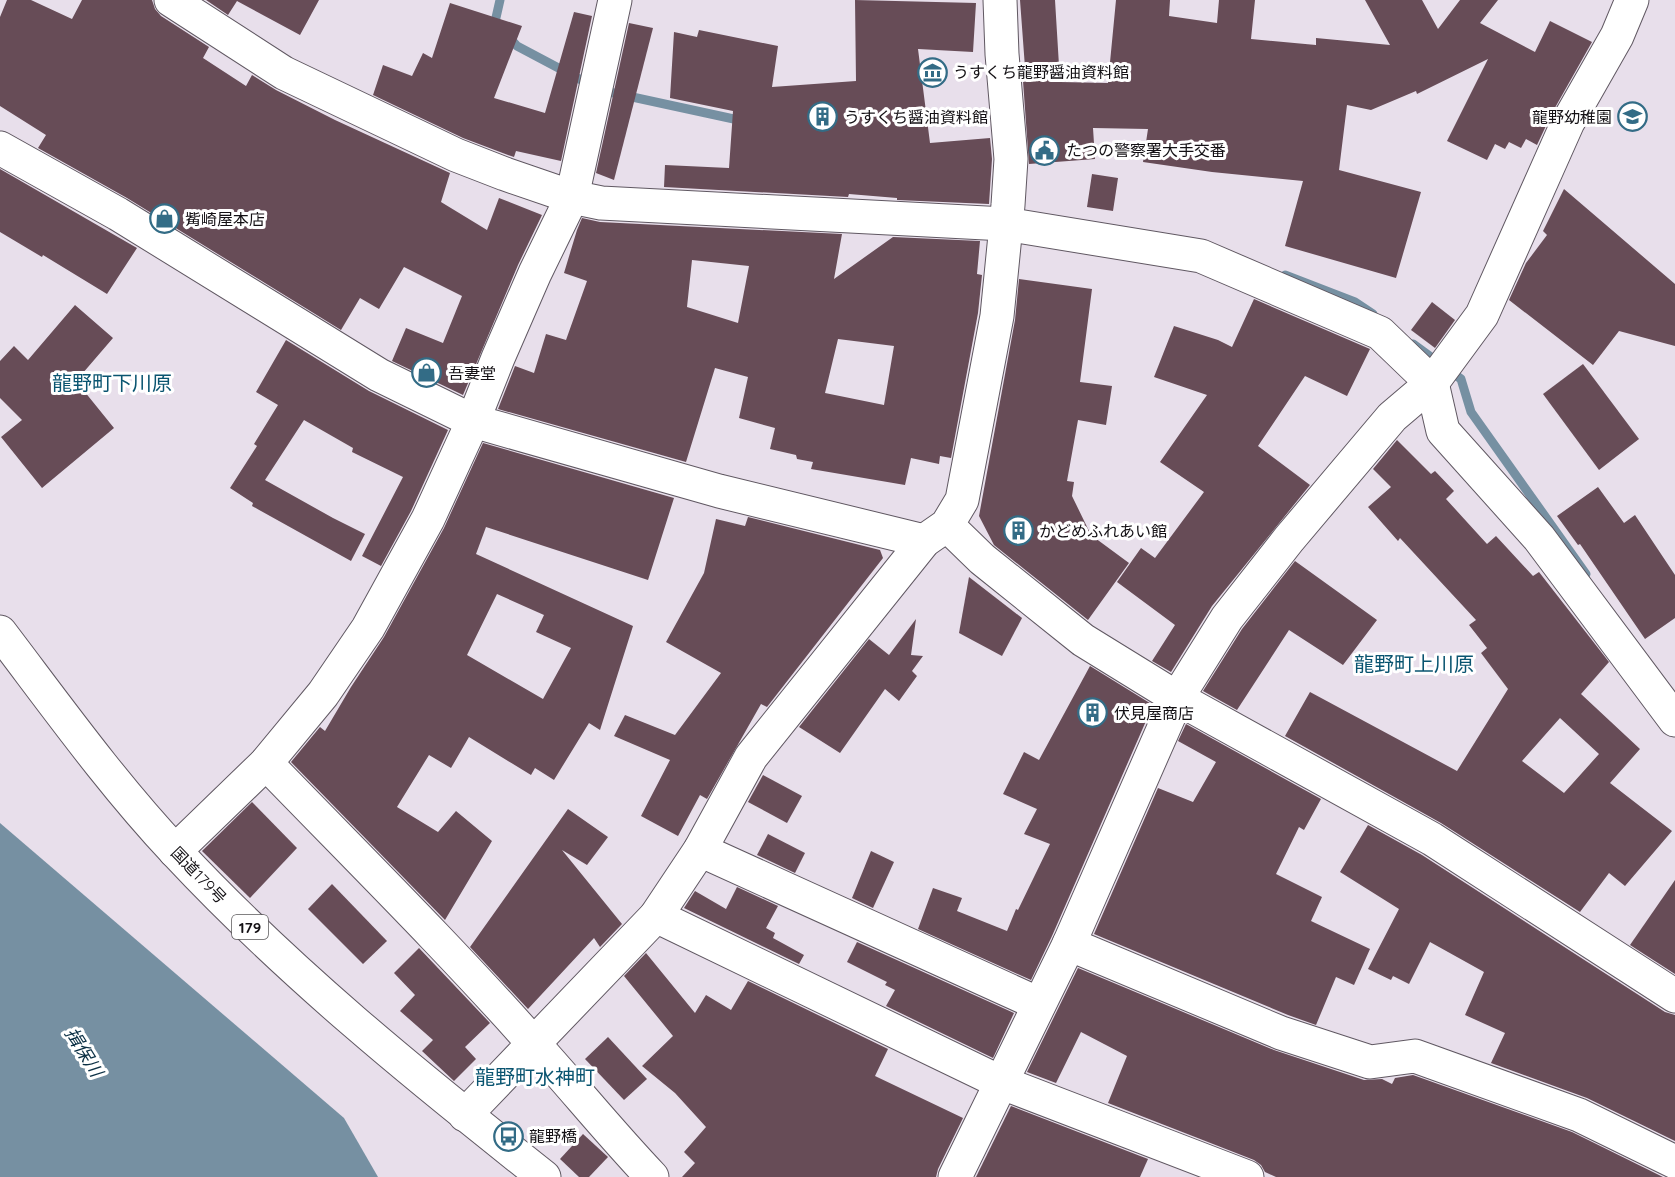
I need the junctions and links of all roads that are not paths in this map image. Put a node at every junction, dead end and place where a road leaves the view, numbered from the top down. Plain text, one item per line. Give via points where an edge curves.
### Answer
1 (171, 0) edge
2 (615, 0) edge
3 (1000, 0) edge
4 (1632, 0) edge
5 (0, 148) edge
6 (572, 197) junction
7 (1006, 215) junction
8 (1432, 383) junction
9 (473, 421) junction
10 (936, 533) junction
11 (0, 632) edge
12 (1177, 698) junction
13 (1675, 720) edge
14 (266, 763) junction
15 (699, 850) junction
16 (175, 851) junction
17 (656, 916) junction
18 (1070, 944) junction
19 (1675, 996) edge
20 (1039, 1004) junction
21 (534, 1044) junction
22 (1000, 1082) junction
23 (465, 1115) junction
24 (1675, 1162) edge
25 (544, 1177) edge
26 (652, 1177) edge
27 (955, 1177) edge
28 (1247, 1177) edge

1 - 6 main road via 284,73 456,155
2 - 6 main road
3 - 7 main road via 1011,159
4 - 8 main road via 1617,36 1568,122 1482,315
5 - 9 main road via 118,214 379,375
6 - 7 main road via 613,203
6 - 9 main road
7 - 8 main road via 1201,256 1380,333
7 - 10 main road via 997,316 962,500
8 - 12 main road via 1392,417 1289,539 1227,618
8 - 13 main road via 1443,431 1539,538
9 - 10 main road via 719,490
9 - 14 main road via 428,519 368,628 322,694
10 - 12 main road via 982,559 1083,640
10 - 15 main road via 751,757
11 - 16 main road, 国道179号 / 179 via 102,767
12 - 18 main road
12 - 19 main road via 1432,839
14 - 16 main road
14 - 21 main road
15 - 17 main road
15 - 20 main road
16 - 23 main road, 国道179号 / 179 via 315,988
17 - 21 main road
17 - 22 main road
18 - 20 main road
18 - 24 main road via 1281,1033 1370,1062 1415,1056 1579,1115
20 - 22 main road
21 - 23 main road
21 - 26 main road
22 - 27 main road
22 - 28 main road
23 - 25 main road, 国道179号 / 179

